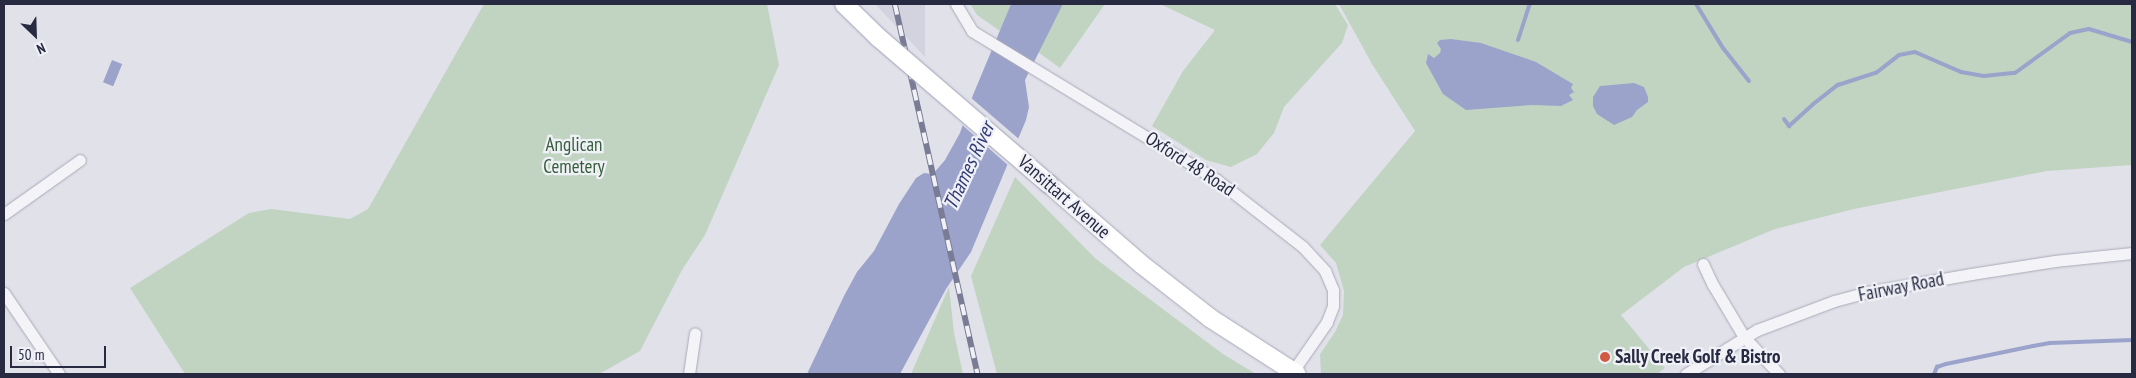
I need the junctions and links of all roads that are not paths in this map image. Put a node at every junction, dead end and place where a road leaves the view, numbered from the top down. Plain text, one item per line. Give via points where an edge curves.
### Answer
1 (844, 4) edge
2 (956, 4) edge
3 (80, 160) dead end
4 (4, 214) edge
5 (2132, 253) edge
6 (1703, 264) dead end
7 (4, 293) edge
8 (696, 333) dead end
9 (1744, 337) junction
10 (1295, 373) edge
11 (59, 374) edge
12 (689, 374) edge
13 (1686, 374) edge
14 (1779, 374) edge

1 - 10 main road, Vansittart Avenue, bridge via 879,38 1141,264 1210,318
2 - 10 street, Oxford 48 Road via 968,26 982,38 1217,180 1303,247 1325,271 1333,290 1333,306 1328,322
3 - 4 street
5 - 9 street, Fairway Road via 2033,265 1867,292 1803,311
6 - 9 street
7 - 11 street
8 - 12 street
9 - 13 street, Fairway Road
9 - 14 street

